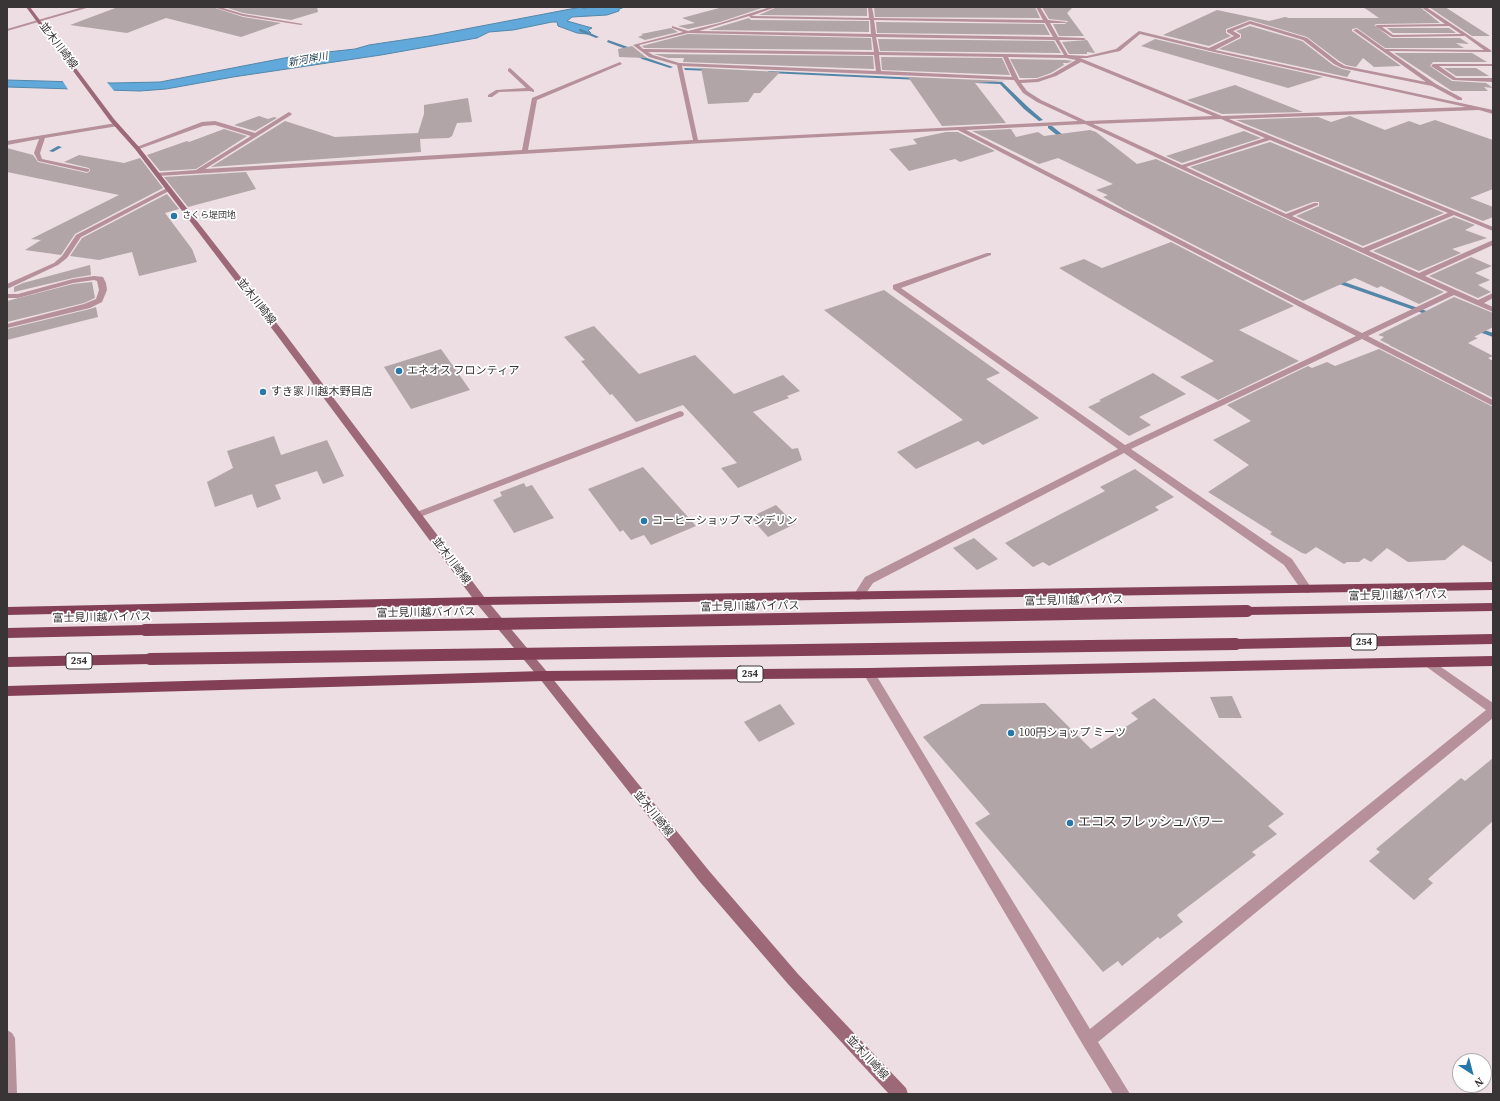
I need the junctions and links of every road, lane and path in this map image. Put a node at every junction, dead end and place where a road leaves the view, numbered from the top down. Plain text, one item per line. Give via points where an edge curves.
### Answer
1 (28, 7) edge
2 (88, 7) edge
3 (215, 7) edge
4 (774, 7) edge
5 (870, 7) edge
6 (1038, 7) edge
7 (1423, 7) edge
8 (741, 17) junction
9 (872, 19) junction
10 (37, 20) junction
11 (1047, 22) junction
12 (1065, 22) dead end
13 (301, 24) dead end
14 (1451, 25) junction
15 (674, 27) dead end
16 (7, 30) edge
17 (1355, 30) dead end
18 (687, 32) junction
19 (1467, 35) junction
20 (874, 36) junction
21 (1057, 38) junction
22 (1084, 39) dead end
23 (641, 50) junction
24 (1210, 50) junction
25 (1385, 50) junction
26 (1491, 52) edge
27 (876, 54) junction
28 (1007, 54) junction
29 (1067, 56) junction
30 (1081, 60) junction
31 (620, 63) dead end
32 (679, 64) junction
33 (1493, 65) edge
34 (510, 70) dead end
35 (879, 73) junction
36 (1493, 80) edge
37 (1017, 81) junction
38 (1434, 85) junction
39 (529, 88) junction
40 (490, 96) dead end
41 (538, 97) junction
42 (1493, 106) edge
43 (1479, 108) junction
44 (1493, 113) edge
45 (289, 114) dead end
46 (1221, 118) junction
47 (114, 122) junction
48 (1086, 122) junction
49 (959, 128) junction
50 (255, 135) junction
51 (42, 138) junction
52 (1270, 138) junction
53 (696, 142) junction
54 (7, 143) edge
55 (137, 148) junction
56 (525, 152) junction
57 (1182, 167) junction
58 (87, 170) dead end
59 (196, 172) junction
60 (158, 174) junction
61 (169, 189) junction
62 (1316, 204) dead end
63 (1454, 213) junction
64 (1286, 216) junction
65 (1493, 229) edge
66 (1493, 242) edge
67 (1363, 251) junction
68 (989, 254) dead end
69 (1419, 276) junction
70 (7, 286) edge
71 (1454, 292) junction
72 (1493, 295) edge
73 (7, 296) edge
74 (1478, 303) junction
75 (1493, 310) edge
76 (7, 326) edge
77 (1362, 337) junction
78 (1493, 403) edge
79 (680, 414) dead end
80 (1124, 449) junction
81 (417, 515) junction
82 (1493, 586) edge
83 (1307, 589) junction
84 (858, 596) junction
85 (481, 601) junction
86 (1493, 607) edge
87 (7, 611) edge
88 (7, 633) edge
89 (1493, 639) edge
90 (1493, 661) edge
91 (7, 662) edge
92 (1428, 662) junction
93 (869, 673) junction
94 (544, 676) junction
95 (7, 691) edge
96 (1493, 710) edge
97 (7, 1038) edge
98 (1088, 1040) junction
99 (9, 1094) edge
100 (900, 1094) edge
101 (1122, 1094) edge

1 - 10 main road, 並木川崎線
2 - 10 street
3 - 13 street via 243,15
4 - 8 street
5 - 9 street
6 - 11 street
7 - 14 street
8 - 9 street
8 - 18 street
9 - 11 street
9 - 20 street
10 - 16 street
10 - 47 main road, 並木川崎線
11 - 12 street
11 - 21 street
14 - 19 street
14 - 19 street via 1377,26 1392,36
15 - 18 street
17 - 25 street
18 - 20 street
18 - 23 street via 634,45
19 - 26 street
20 - 21 street
20 - 27 street
21 - 22 street
21 - 29 street
23 - 27 street
23 - 32 street via 651,56
24 - 29 street via 1139,32 1111,53 1088,57
24 - 38 street via 1238,36 1229,31 1250,22 1305,38 1344,67
24 - 43 street
25 - 26 street
25 - 38 street
27 - 28 street
27 - 35 street
28 - 29 street
28 - 37 street
29 - 30 street
30 - 37 street via 1054,75 1038,80
30 - 46 street
31 - 41 street
32 - 35 street
32 - 53 street
33 - 36 street via 1433,65 1455,79
34 - 39 street
35 - 37 street
37 - 48 street via 1025,92 1039,101
38 - 43 street
39 - 40 street via 498,91
39 - 41 street
41 - 56 street via 534,99
42 - 43 street
43 - 44 street
43 - 46 street
45 - 50 street
46 - 48 street
46 - 52 street
47 - 51 street
47 - 55 main road, 並木川崎線
48 - 49 street
48 - 57 street
49 - 53 street
49 - 77 street
50 - 55 street via 215,123 202,124
50 - 59 street
51 - 54 street
51 - 58 street via 37,153 40,160
52 - 57 street
52 - 63 street
53 - 56 street
55 - 60 main road, 並木川崎線
56 - 59 street
57 - 64 street
59 - 60 street
60 - 61 main road, 並木川崎線
61 - 70 street via 78,236 65,257 56,264
61 - 81 main road, 並木川崎線
62 - 64 street
63 - 65 street
63 - 67 street
64 - 67 street
66 - 69 street
67 - 69 street
68 - 80 street via 896,287
69 - 71 street
71 - 74 street
71 - 77 street
72 - 74 street
73 - 76 street via 18,296 94,278 100,279 103,290 99,300 86,306
74 - 75 street
77 - 78 street
77 - 80 street
79 - 81 street
80 - 83 street via 1288,562
80 - 84 street via 869,580
81 - 85 main road, 並木川崎線
82 - 83 highway
83 - 84 highway
84 - 85 highway
85 - 87 highway
85 - 94 main road, 並木川崎線
86 - 88 highway, 富士見川越バイパス, bridge
89 - 91 highway, 254, bridge
90 - 92 highway, 254
92 - 93 highway, 254
92 - 96 street
93 - 94 highway, 254
93 - 98 street
94 - 95 highway, 254
94 - 100 main road, 並木川崎線 via 715,889 793,979
96 - 98 street
97 - 99 street
98 - 101 street

